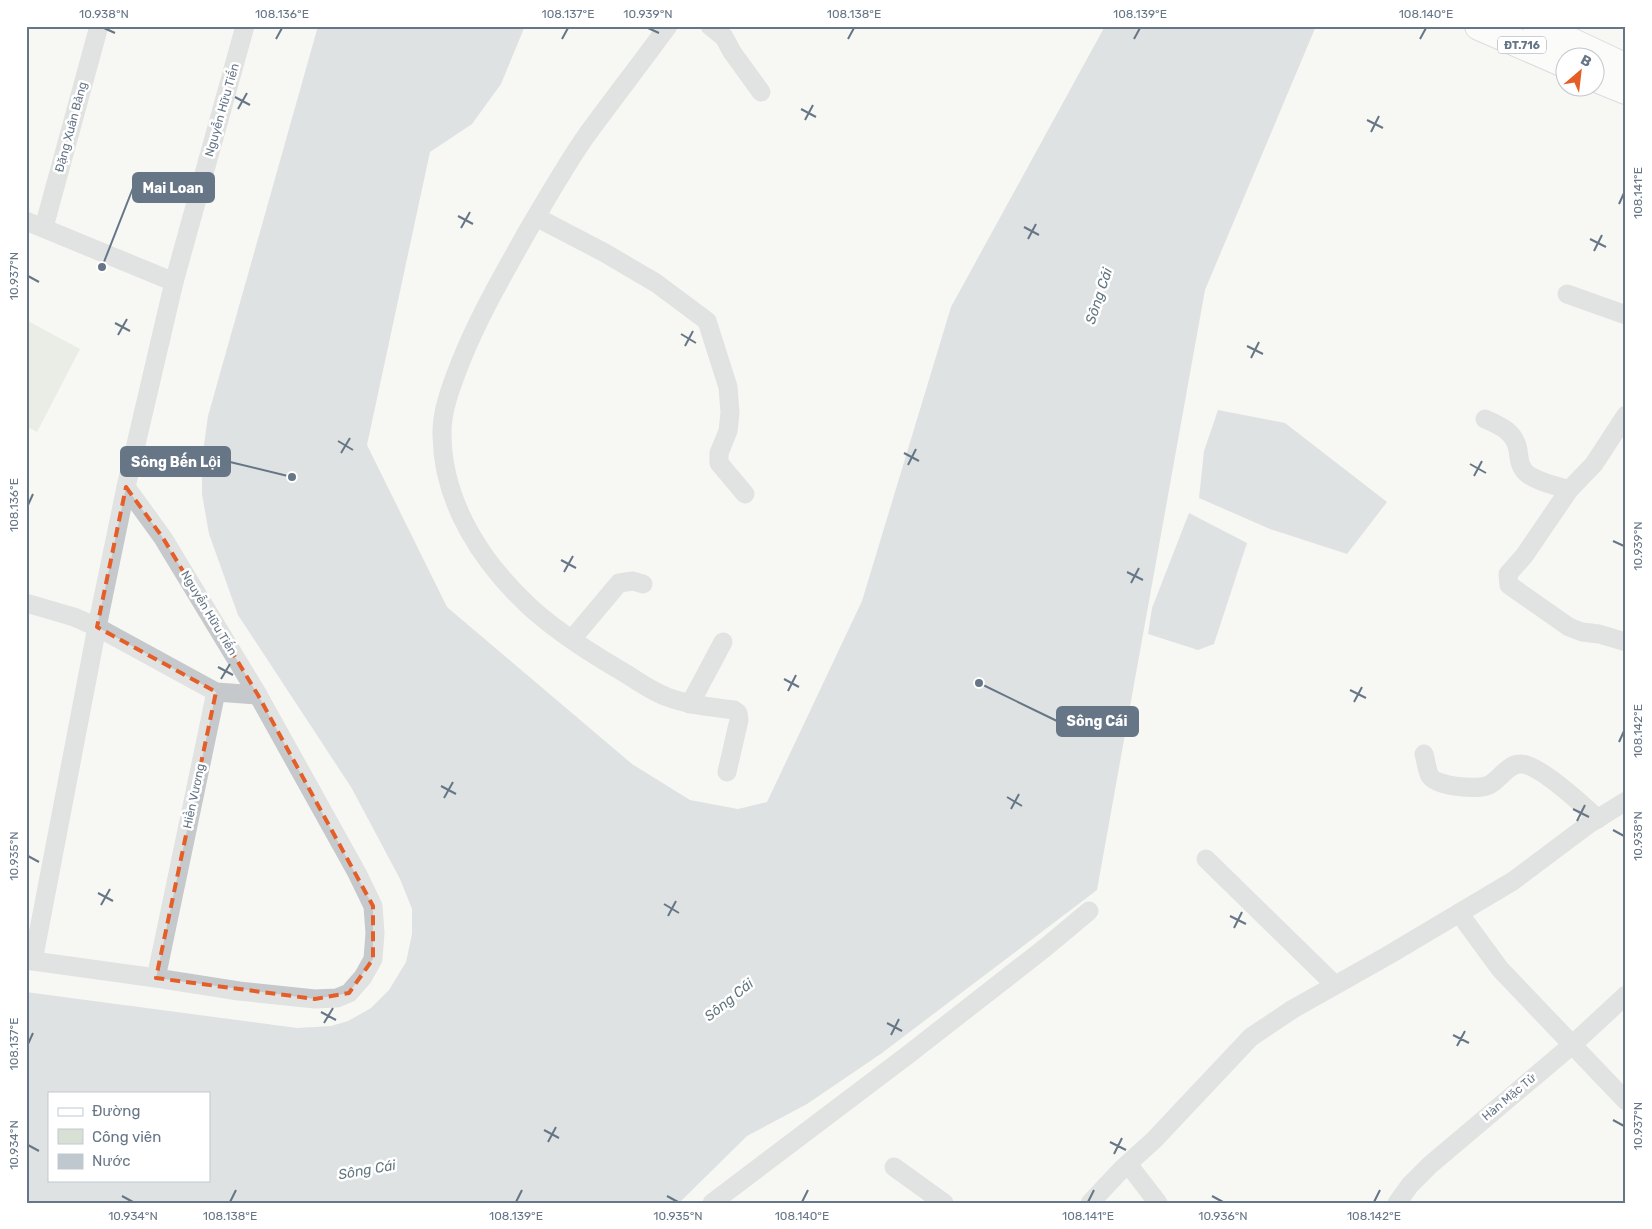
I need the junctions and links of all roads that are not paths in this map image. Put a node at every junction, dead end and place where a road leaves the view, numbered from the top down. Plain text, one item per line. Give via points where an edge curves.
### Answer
1 (99, 26) edge
2 (246, 26) edge
3 (668, 26) edge
4 (710, 26) edge
5 (1480, 26) edge
6 (1537, 26) edge
7 (1554, 59) edge
8 (1626, 68) edge
9 (1604, 80) edge
10 (1626, 90) edge
11 (761, 92) dead end
12 (536, 217) junction
13 (35, 224) edge
14 (174, 282) junction
15 (1567, 294) dead end
16 (1626, 315) edge
17 (1626, 415) edge
18 (1485, 419) dead end
19 (126, 488) junction
20 (1569, 490) junction
21 (745, 494) dead end
22 (643, 584) dead end
23 (26, 603) edge
24 (97, 627) junction
25 (572, 639) junction
26 (722, 642) dead end
27 (1626, 642) edge
28 (216, 692) junction
29 (258, 695) junction
30 (690, 704) junction
31 (1424, 754) dead end
32 (727, 772) dead end
33 (1626, 801) edge
34 (1598, 819) junction
35 (1206, 859) dead end
36 (1089, 911) dead end
37 (1459, 913) junction
38 (30, 960) edge
39 (156, 978) junction
40 (1335, 985) junction
41 (1626, 995) edge
42 (1572, 1045) junction
43 (1626, 1101) edge
44 (1128, 1164) junction
45 (894, 1167) dead end
46 (712, 1203) edge
47 (944, 1203) edge
48 (1090, 1203) edge
49 (1158, 1203) edge
50 (1397, 1203) edge

1 - 13 street, Đặng Xuân Bảng
2 - 14 street, Nguyễn Hữu Tiến
3 - 12 street via 586,137
4 - 11 street via 724,37
5 - 7 main road, ĐT.716
6 - 8 main road, ĐT.716
9 - 10 main road
12 - 21 street via 656,283 707,321 728,387 728,432 719,453 719,463
12 - 25 street via 471,336 445,410 443,451 448,480 460,515 482,553 527,604
13 - 14 street
14 - 19 street, Nguyễn Hữu Tiến
15 - 16 street
17 - 20 street via 1594,464
18 - 20 street via 1512,434 1522,469 1530,476
19 - 24 street
19 - 29 street, Nguyễn Hữu Tiến via 163,538
20 - 27 street via 1508,574 1509,584 1569,627
22 - 25 street via 633,581 619,583
23 - 24 street
24 - 28 street
24 - 38 street
25 - 30 street via 665,696
26 - 30 street
28 - 29 street
28 - 39 street, Hiền Vương
29 - 39 street, Nguyễn Hữu Tiến via 373,906 373,959 364,977 349,993 315,1000
30 - 32 street via 738,713
31 - 34 street via 1435,782 1451,786 1488,785 1512,767 1526,765 1548,777
33 - 34 street
34 - 37 street via 1513,881
35 - 40 street
36 - 46 street via 902,1060
37 - 40 street
37 - 42 street via 1500,969
38 - 39 street
40 - 44 street via 1251,1037
41 - 42 street, Hàn Mặc Tử
42 - 43 street
42 - 50 street, Hàn Mặc Tử via 1430,1165
44 - 48 street
44 - 49 street
45 - 47 street

